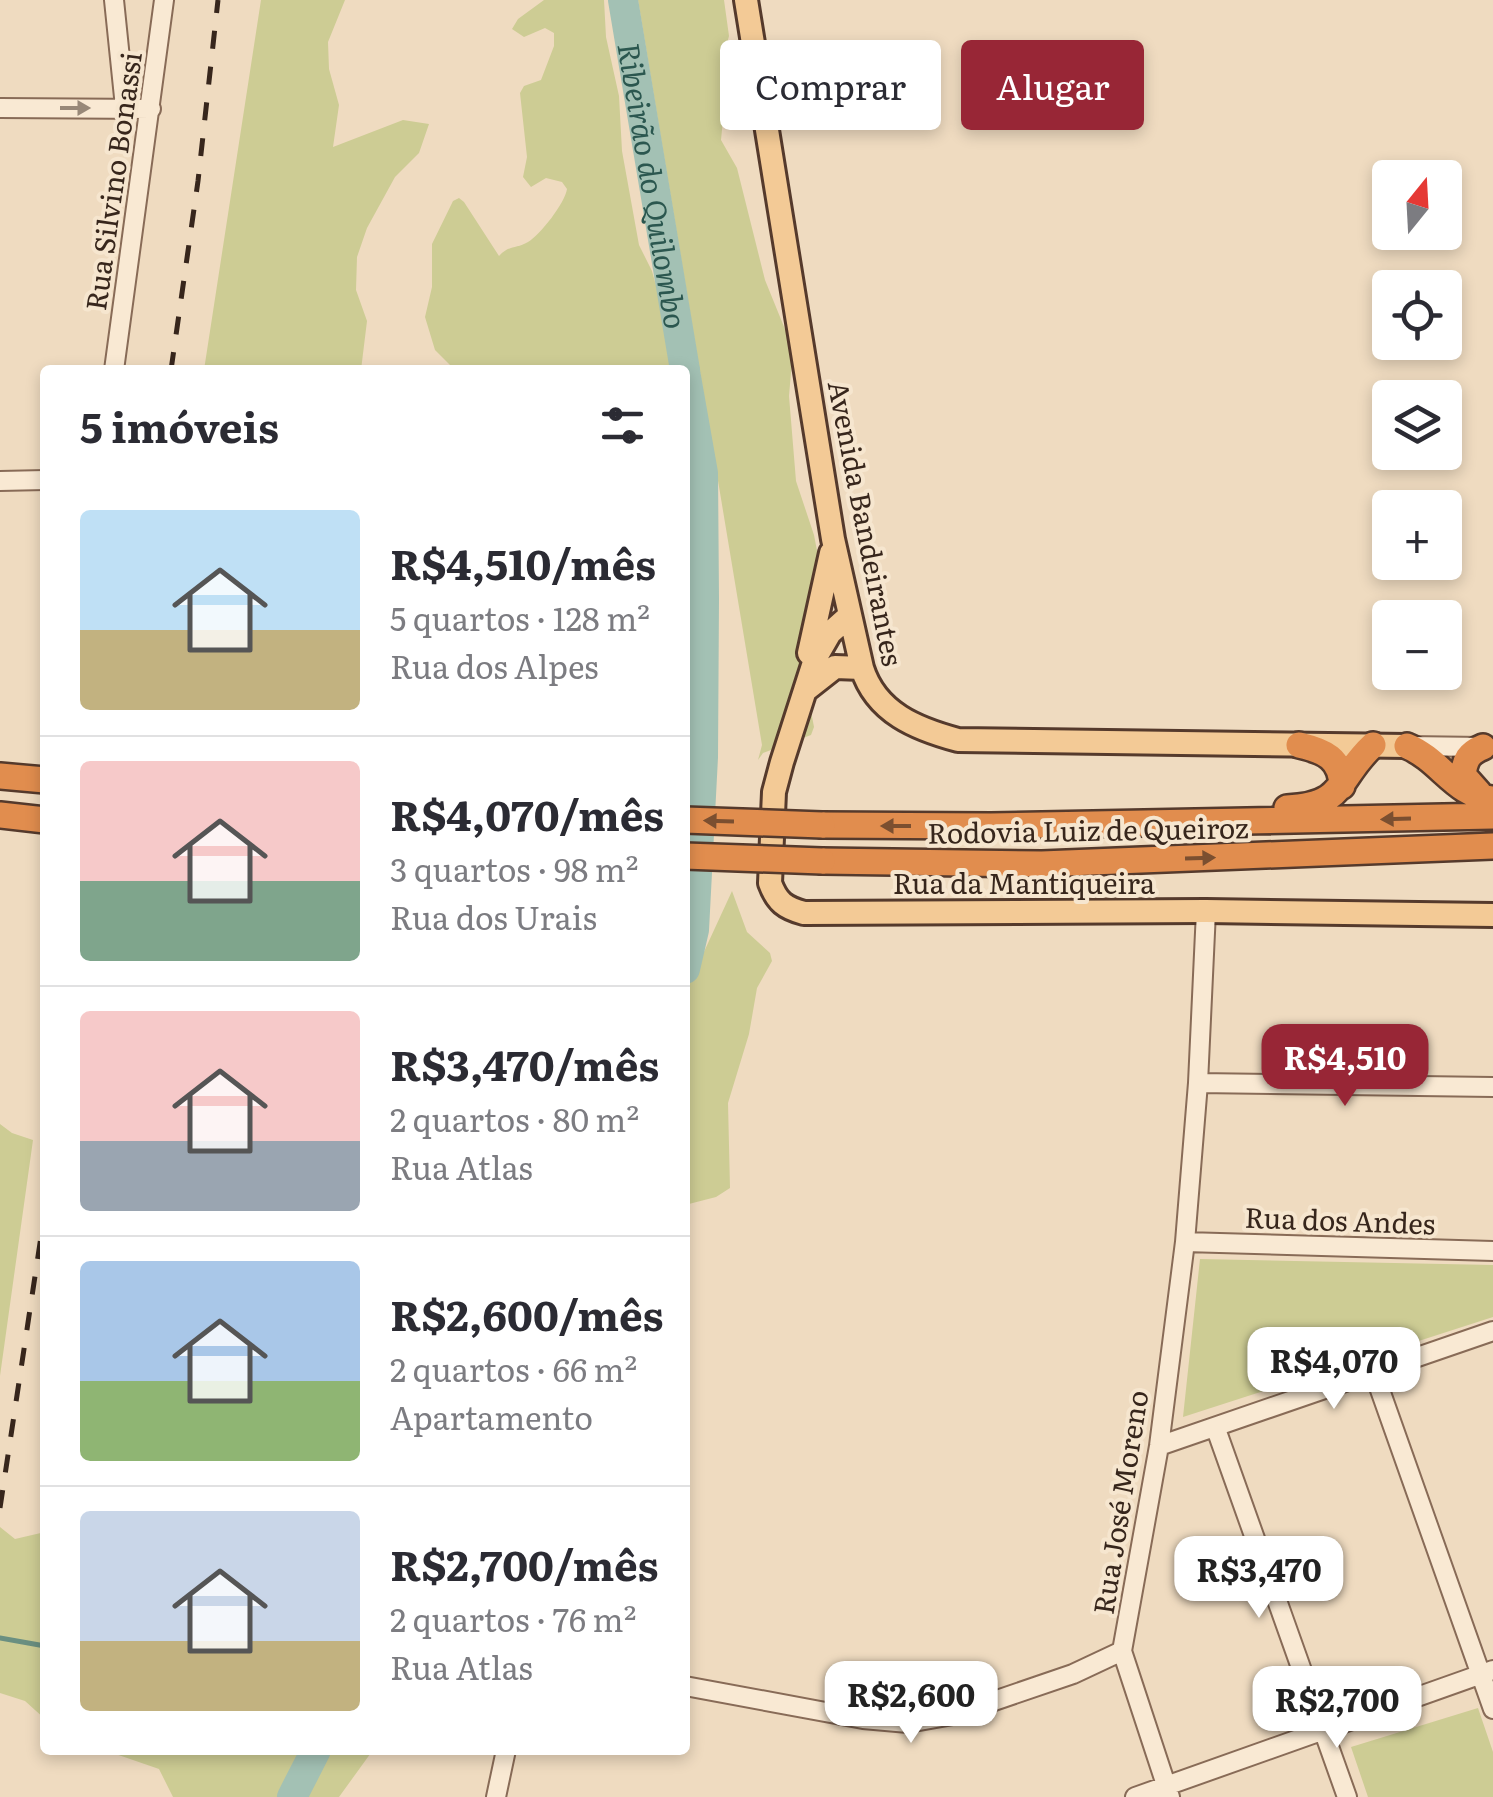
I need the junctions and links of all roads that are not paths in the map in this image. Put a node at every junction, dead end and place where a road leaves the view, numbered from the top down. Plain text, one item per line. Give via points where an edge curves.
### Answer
1 (114, 0) edge
2 (164, 0) edge
3 (746, 0) edge
4 (0, 108) edge
5 (125, 108) junction
6 (151, 108) junction
7 (115, 365) edge
8 (40, 480) edge
9 (0, 481) edge
10 (834, 540) junction
11 (851, 623) junction
12 (862, 668) junction
13 (808, 688) junction
14 (1299, 745) junction
15 (1374, 745) junction
16 (1407, 746) junction
17 (1488, 747) edge
18 (0, 776) edge
19 (40, 780) edge
20 (1342, 786) junction
21 (1491, 805) edge
22 (0, 815) edge
23 (40, 819) edge
24 (690, 820) edge
25 (1017, 826) junction
26 (1493, 846) edge
27 (690, 856) edge
28 (1206, 911) junction
29 (1493, 915) edge
30 (1198, 1083) junction
31 (1493, 1087) edge
32 (1185, 1242) junction
33 (1493, 1251) edge
34 (1493, 1331) edge
35 (1374, 1373) junction
36 (1216, 1429) junction
37 (1159, 1446) junction
38 (1122, 1651) junction
39 (1487, 1672) edge
40 (690, 1687) edge
41 (1493, 1710) edge
42 (1324, 1730) junction
43 (505, 1755) edge
44 (1168, 1791) edge
45 (496, 1797) edge
46 (1135, 1797) edge
47 (1347, 1797) edge

1 - 5 street
2 - 6 street, Rua Silvino Bonassi
3 - 10 main road, Avenida Bandeirantes
4 -> 5 street
5 - 6 street
6 - 7 street, Rua Silvino Bonassi
8 - 9 street
10 - 11 main road, Avenida Bandeirantes
10 - 13 main road via 804,674
11 - 12 main road, Avenida Bandeirantes
11 - 13 main road, Rua da Mantiqueira via 824,643
12 - 13 main road via 835,668
12 - 14 main road, Avenida Bandeirantes via 875,694 902,720 958,740
13 - 28 main road, Rua da Mantiqueira via 774,792 770,884 788,908
14 - 15 main road, Avenida Bandeirantes
14 - 20 highway via 1337,761
15 - 16 main road, Avenida Bandeirantes
15 - 20 highway
16 - 17 street
16 - 21 highway
17 - 21 highway via 1471,752 1463,775
18 - 19 highway
20 - 25 highway via 1315,807
21 -> 25 highway, Rodovia Luiz de Queiroz
22 - 23 highway
25 -> 24 highway, Rodovia Luiz de Queiroz, bridge
27 -> 26 highway, Rodovia Luiz de Queiroz, bridge via 1042,864
28 - 29 main road, Rua da Mantiqueira
28 - 30 street, Rua José Moreno
30 - 31 street
30 - 32 street, Rua José Moreno
32 - 33 street, Rua dos Andes
32 - 37 street, Rua José Moreno
34 - 35 street
35 - 36 street
35 - 39 street
36 - 37 street
36 - 42 street
37 - 38 street, Rua José Moreno
38 - 40 street, Rua José Moreno via 970,1710 908,1722
38 - 44 street
39 - 41 street
39 - 42 street
42 - 44 street
42 - 47 street
43 - 45 street
44 - 46 street

